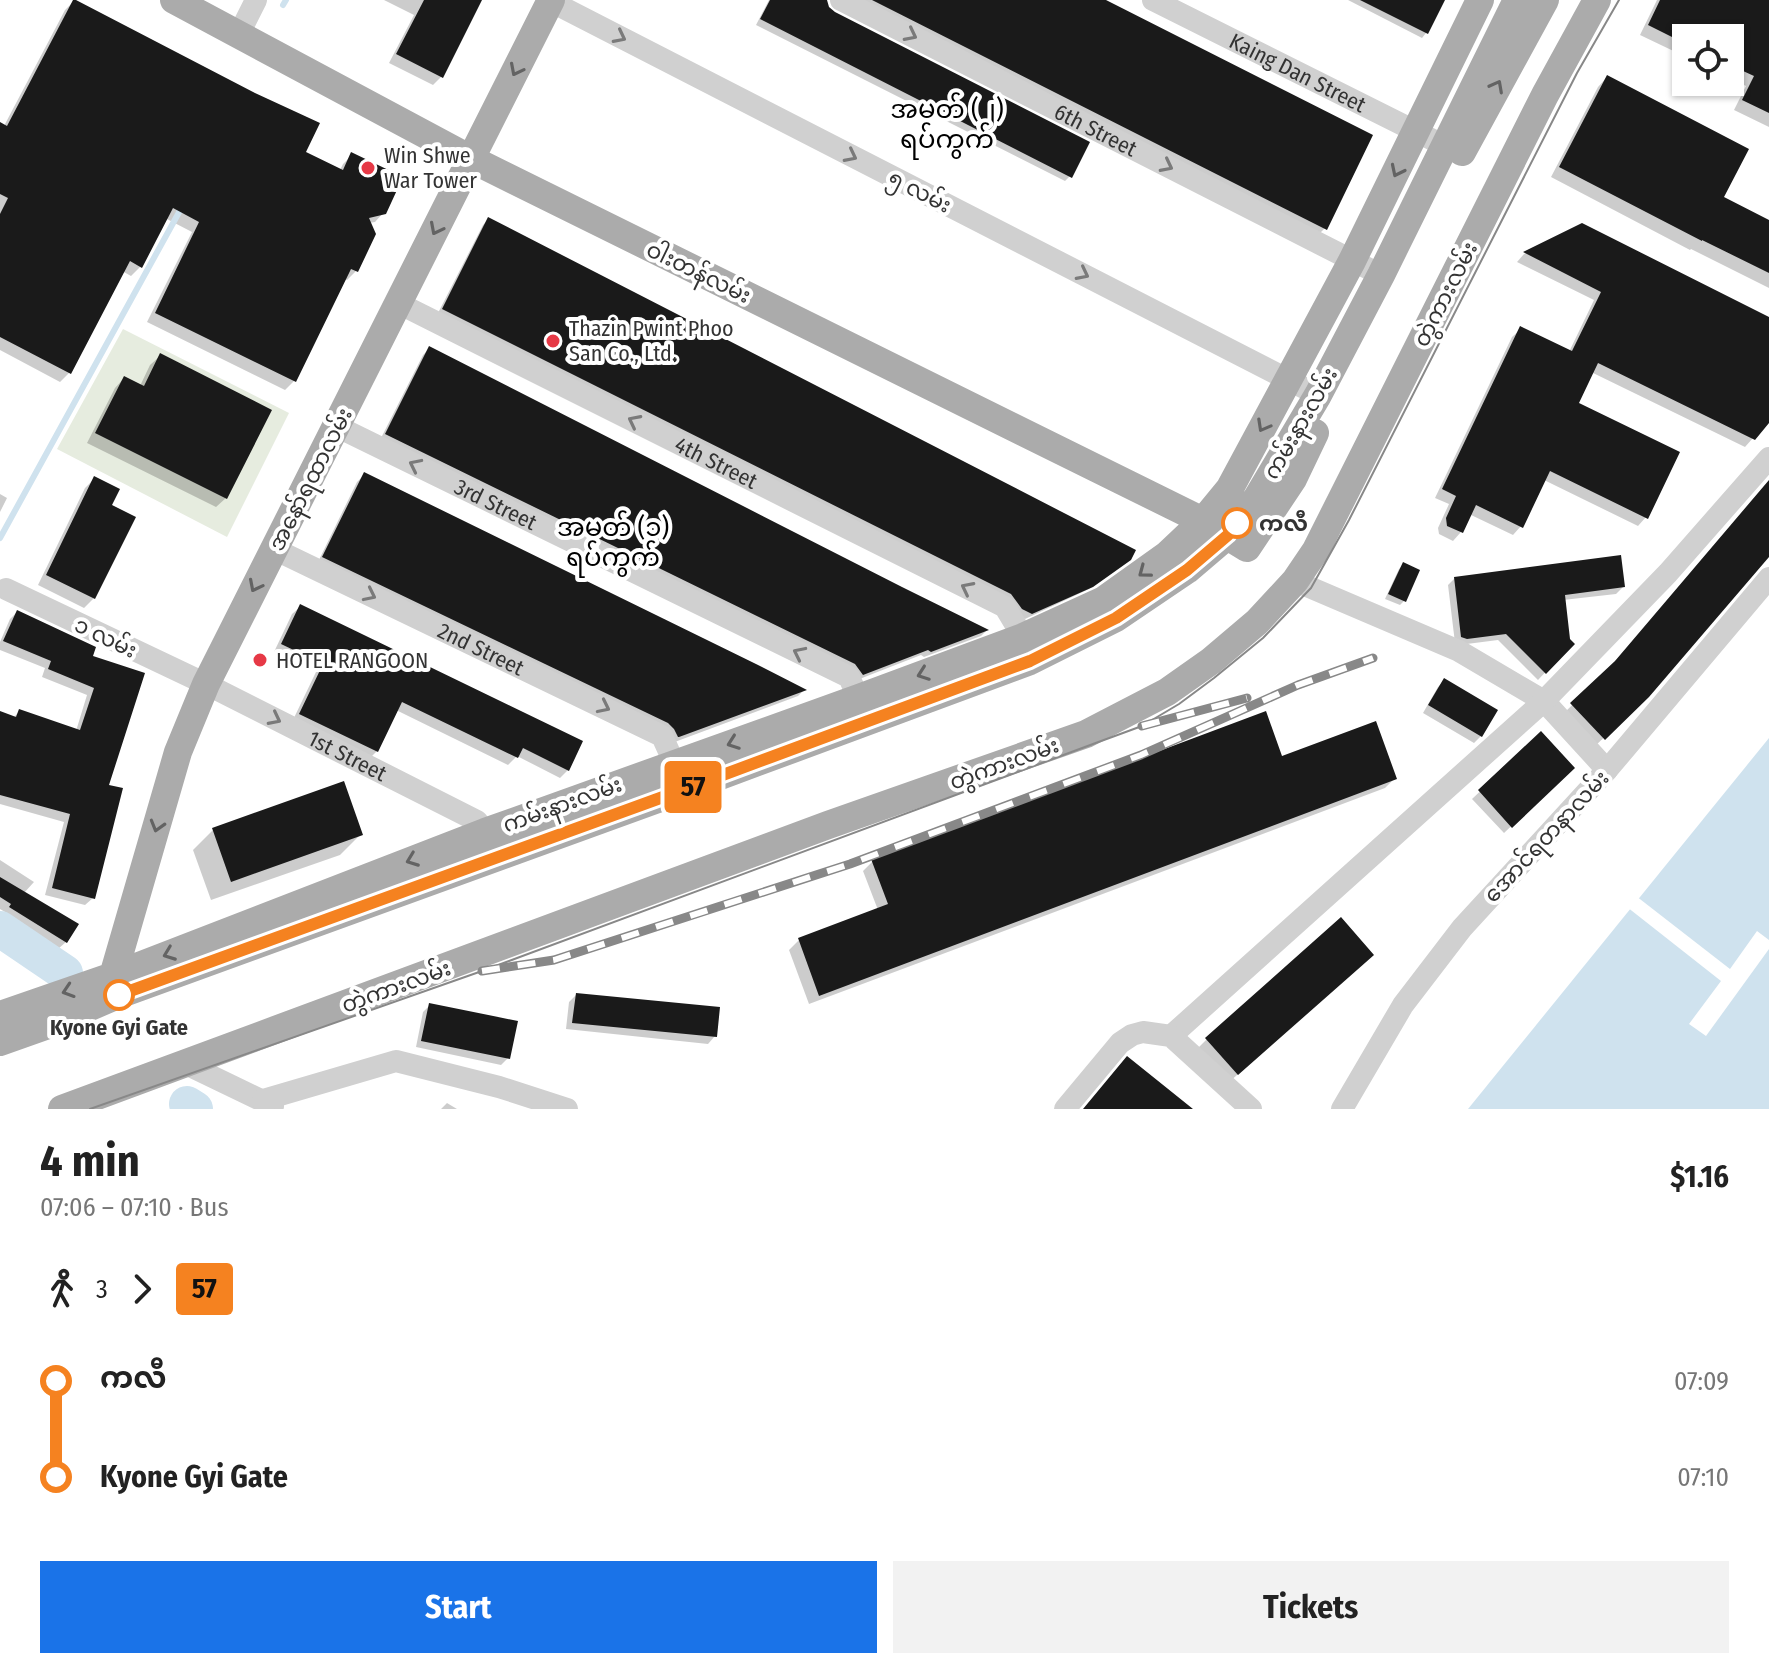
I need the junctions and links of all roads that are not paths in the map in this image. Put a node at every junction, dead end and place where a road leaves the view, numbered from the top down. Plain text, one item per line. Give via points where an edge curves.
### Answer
1 (174, 0) edge
2 (256, 0) edge
3 (841, 0) edge
4 (1153, 0) edge
5 (1545, 0) edge
6 (1597, 0) edge
7 (550, 1) edge
8 (1475, 2) edge
9 (1513, 10) edge
10 (239, 34) junction
11 (1416, 132) junction
12 (1445, 146) junction
13 (471, 159) junction
14 (1352, 261) junction
15 (1381, 275) junction
16 (398, 303) junction
17 (1289, 380) junction
18 (1318, 395) junction
19 (336, 426) junction
20 (1769, 458) edge
21 (1226, 535) junction
22 (274, 549) junction
23 (1769, 578) edge
24 (1295, 581) junction
25 (6, 589) dead end
26 (1026, 649) junction
27 (206, 684) junction
28 (1544, 701) junction
29 (863, 710) junction
30 (1607, 770) junction
31 (681, 776) junction
32 (489, 845) junction
33 (116, 986) junction
34 (7, 1004) edge
35 (48, 1025) junction
36 (1171, 1036) junction
37 (0, 1042) edge
38 (184, 1063) junction
39 (270, 1104) edge
40 (62, 1109) edge
41 (567, 1109) edge
42 (1065, 1109) edge
43 (1251, 1109) edge
44 (1342, 1109) edge

1 - 10 main road, ဝါးတန်လမ်း
2 - 10 street
3 -> 14 street, 6th Street
4 - 11 street, Kaing Dan Street
21 -> 5 main road via 1293,479
6 - 24 main road, တွဲကားလမ်း via 1316,550
7 -> 13 main road, အနော်ရထာလမ်း
7 -> 17 street, ၅ လမ်း
8 - 9 street
8 - 11 main road, ကမ်းနားလမ်း
9 - 12 main road, ကမ်းနားလမ်း
10 - 13 main road, ဝါးတန်လမ်း
11 - 12 street, Kaing Dan Street
11 -> 14 main road, ကမ်းနားလမ်း
12 - 15 main road, ကမ်းနားလမ်း
13 -> 16 main road, အနော်ရထာလမ်း
13 - 21 main road, ဝါးတန်လမ်း
14 - 15 street, 6th Street
14 - 17 main road, ကမ်းနားလမ်း
15 - 18 main road, ကမ်းနားလမ်း
16 - 19 main road, အနော်ရထာလမ်း
26 -> 16 street, 4th Street via 1005,607
17 - 18 street, ၅ လမ်း
17 -> 21 main road, ကမ်းနားလမ်း via 1230,488
18 - 21 main road, ကမ်းနားလမ်း via 1257,498
19 - 22 main road, အနော်ရထာလမ်း
29 -> 19 street, 3rd Street via 849,677
20 - 28 street via 1668,573
21 - 26 main road, ကမ်းနားလမ်း via 1187,570 1116,618
22 -> 27 main road, အနော်ရထာလမ်း
22 -> 31 street, 2nd Street via 662,736
23 - 30 street, အောင်ရတနာလမ်း
24 - 28 street via 1459,651
24 - 38 main road, တွဲကားလမ်း via 1211,661 1167,692 1086,734
25 - 27 street, ၁ လမ်း
26 - 29 main road, ကမ်းနားလမ်း
27 -> 32 street, 1st Street via 477,821
27 -> 33 main road, အနော်ရထာလမ်း via 178,752
28 - 30 street
28 - 36 street
29 - 31 main road, ကမ်းနားလမ်း
30 - 44 street, အောင်ရတနာလမ်း via 1462,928 1403,1005
31 - 32 main road, ကမ်းနားလမ်း
32 - 33 main road, ကမ်းနားလမ်း
33 -> 34 main road, ကမ်းနားလမ်း
33 - 35 main road, ကမ်းနားလမ်း
34 - 35 main road
35 - 37 main road, ကမ်းနားလမ်း
36 - 42 street via 1143,1032 1120,1043
36 - 43 street
38 - 39 street
38 - 40 main road, တွဲကားလမ်း
39 - 41 street via 396,1061

